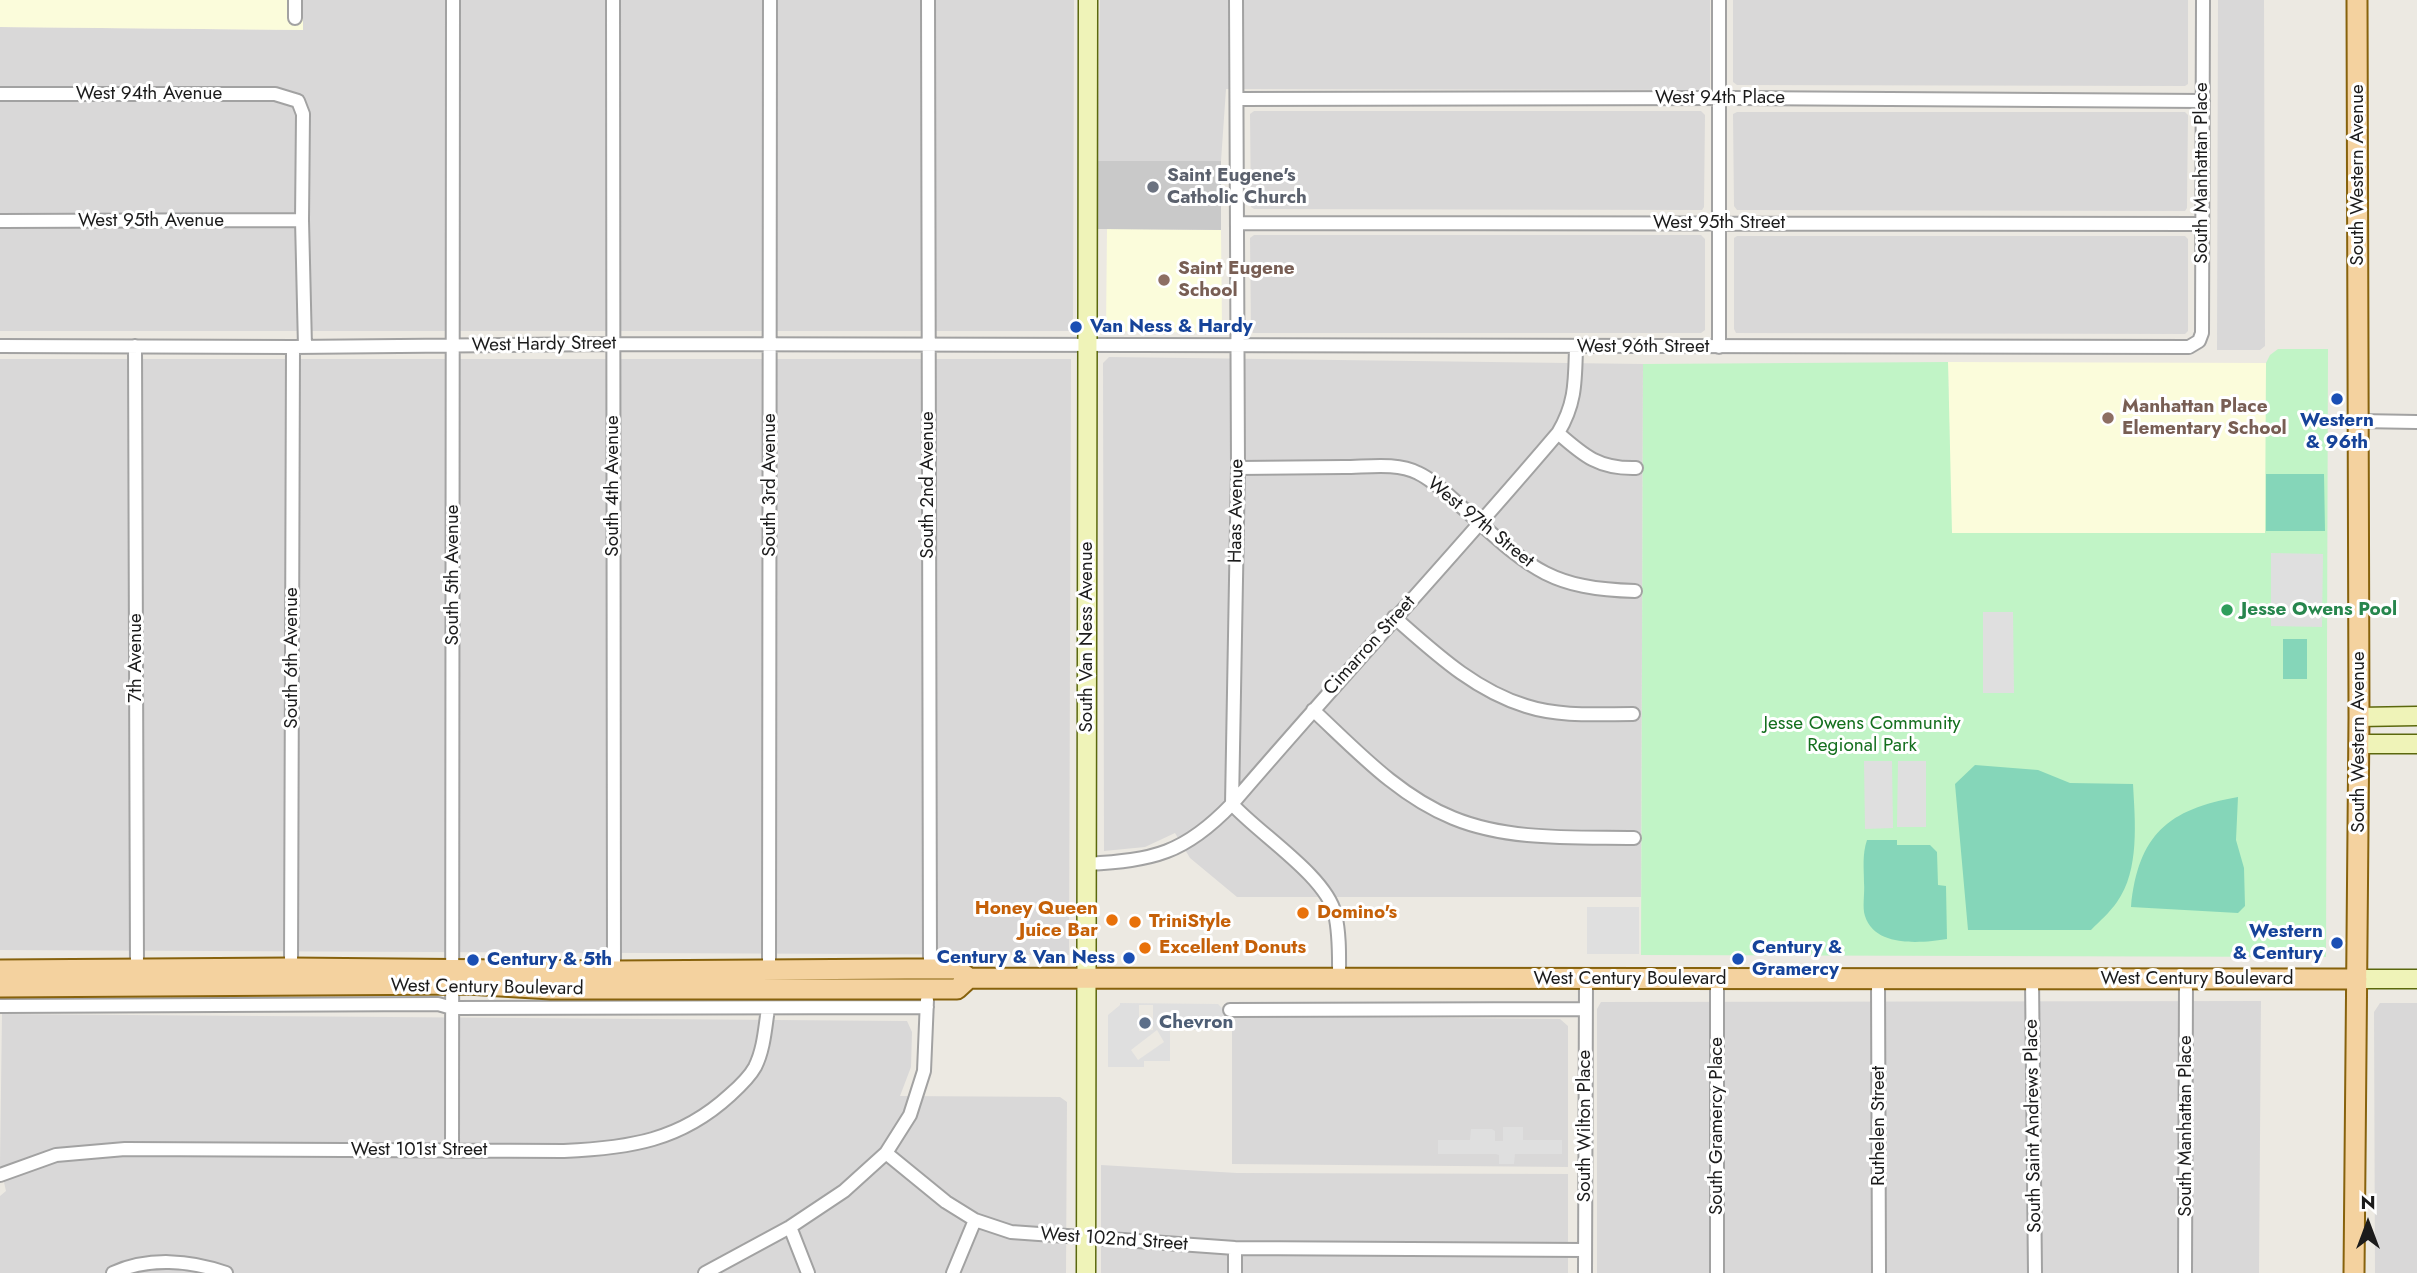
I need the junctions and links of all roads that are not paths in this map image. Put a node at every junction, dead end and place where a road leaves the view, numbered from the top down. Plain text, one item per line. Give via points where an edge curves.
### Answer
1 (295, 0) edge
2 (453, 0) edge
3 (613, 0) edge
4 (770, 0) edge
5 (928, 0) edge
6 (1088, 0) edge
7 (1236, 0) edge
8 (1719, 0) edge
9 (2203, 0) edge
10 (2357, 0) edge
11 (295, 18) dead end
12 (0, 94) edge
13 (1719, 98) junction
14 (1238, 99) junction
15 (2203, 101) junction
16 (298, 102) joint
17 (302, 220) junction
18 (0, 221) edge
19 (1719, 222) junction
20 (1237, 223) junction
21 (2202, 224) junction
22 (612, 344) junction
23 (2196, 344) joint
24 (771, 345) junction
25 (928, 345) junction
26 (1238, 345) junction
27 (0, 346) edge
28 (135, 346) junction
29 (453, 346) junction
30 (1088, 346) junction
31 (299, 347) junction
32 (1719, 347) junction
33 (1576, 348) junction
34 (2358, 421) junction
35 (2417, 422) edge
36 (1558, 433) junction
37 (1238, 468) junction
38 (1636, 468) dead end
39 (1481, 524) junction
40 (1635, 592) dead end
41 (1394, 617) junction
42 (1312, 710) junction
43 (1633, 714) dead end
44 (2417, 716) edge
45 (2359, 717) junction
46 (2359, 744) junction
47 (2417, 744) edge
48 (1232, 804) junction
49 (1634, 838) dead end
50 (1087, 864) junction
51 (291, 968) junction
52 (137, 969) junction
53 (930, 969) junction
54 (0, 970) edge
55 (614, 971) junction
56 (769, 971) junction
57 (452, 978) junction
58 (969, 978) junction
59 (1087, 978) junction
60 (1339, 979) junction
61 (1586, 979) junction
62 (1717, 979) junction
63 (1878, 979) junction
64 (2032, 979) junction
65 (2186, 979) junction
66 (2357, 979) junction
67 (2417, 979) edge
68 (0, 988) edge
69 (927, 998) junction
70 (0, 1006) edge
71 (452, 1008) junction
72 (768, 1009) junction
73 (1586, 1009) junction
74 (1230, 1010) dead end
75 (452, 1150) junction
76 (886, 1153) junction
77 (0, 1175) edge
78 (975, 1220) junction
79 (790, 1227) junction
80 (1086, 1238) junction
81 (1235, 1248) junction
82 (1585, 1250) junction
83 (223, 1272) edge
84 (113, 1273) edge
85 (705, 1273) edge
86 (808, 1273) edge
87 (953, 1273) edge
88 (1086, 1273) edge
89 (1235, 1273) edge
90 (1585, 1273) edge
91 (1717, 1273) edge
92 (1879, 1273) edge
93 (2035, 1273) edge
94 (2185, 1273) edge
95 (2354, 1273) edge

1 - 11 street
2 - 29 street, South 5th Avenue
3 - 22 street, South 4th Avenue
4 - 24 street, South 3rd Avenue
5 - 25 street, South 2nd Avenue
6 - 30 street, South Van Ness Avenue
7 - 14 street, Haas Avenue
8 - 13 street
9 - 15 street, South Manhattan Place
10 - 34 main road, South Western Avenue
12 - 16 street, West 94th Avenue via 275,94
13 - 14 street, West 94th Place
13 - 15 street, West 94th Place
13 - 19 street
14 - 20 street, Haas Avenue
15 - 21 street, South Manhattan Place
16 - 17 street, South 6th Avenue via 303,114
17 - 18 street, West 95th Avenue
17 - 31 street, South 6th Avenue
19 - 20 street, West 95th Street
19 - 21 street, West 95th Street
19 - 32 street
20 - 26 street, Haas Avenue
21 - 23 street, South Manhattan Place via 2202,333
22 - 24 street, West Hardy Street
22 - 29 street, West Hardy Street
22 - 55 street, South 4th Avenue
23 - 32 street, West 96th Street via 2182,348
24 - 25 street, West Hardy Street
24 - 56 street, South 3rd Avenue
25 - 30 street, West Hardy Street
25 - 53 street, South 2nd Avenue
26 - 30 street, West 96th Street
26 - 33 street, West 96th Street
26 - 37 street, Haas Avenue
27 - 28 street, West Hardy Street
28 - 31 street, West Hardy Street
28 - 52 street, 7th Avenue
29 - 31 street, West Hardy Street
29 - 57 street, South 5th Avenue
30 - 50 street, South Van Ness Avenue
31 - 51 street, South 6th Avenue
32 - 33 street, West 96th Street
33 - 36 street, Cimarron Street via 1574,399
34 - 35 street
34 - 45 main road, South Western Avenue
36 - 38 street via 1593,461
36 - 39 street, Cimarron Street
37 - 39 street, West 97th Street via 1400,468 1418,472
37 - 48 street, Haas Avenue
39 - 40 street, West 97th Street via 1513,554 1558,580 1584,588
39 - 41 street, Cimarron Street
41 - 42 street, Cimarron Street
41 - 43 street via 1475,684 1527,707
42 - 48 street, Cimarron Street
42 - 49 street via 1398,786 1453,818 1511,833
44 - 45 street
45 - 46 main road, South Western Avenue
46 - 47 street
46 - 66 main road, South Western Avenue
48 - 50 street, Cimarron Street via 1211,826 1171,851 1145,859
48 - 60 street via 1310,876 1328,900 1335,915
50 - 59 street, South Van Ness Avenue
51 - 52 main road, West Century Boulevard
51 - 57 main road, West Century Boulevard
52 - 54 main road, West Century Boulevard
53 - 56 main road, West Century Boulevard
53 - 58 main road, West Century Boulevard via 957,969
55 - 56 main road, West Century Boulevard
55 - 57 main road, West Century Boulevard
57 - 68 main road, West Century Boulevard
57 - 69 main road, West Century Boulevard via 551,989
57 - 71 street, South 5th Avenue
58 - 59 main road, West Century Boulevard
58 - 69 main road, West Century Boulevard via 957,989
59 - 60 main road, West Century Boulevard
59 - 80 street, South Van Ness Avenue
60 - 61 main road, West Century Boulevard
61 - 62 main road, West Century Boulevard
61 - 73 street, South Wilton Place
62 - 63 main road, West Century Boulevard
62 - 91 street, South Gramercy Place
63 - 64 main road, West Century Boulevard
63 - 92 street, Ruthelen Street
64 - 65 main road, West Century Boulevard
64 - 93 street, South Saint Andrews Place
65 - 66 main road, West Century Boulevard
65 - 94 street, South Manhattan Place
66 - 67 street, West Century Boulevard
66 - 95 main road, South Western Avenue
69 - 72 street, West Century Boulevard
69 - 76 street via 924,1071 910,1115
70 - 71 street, West Century Boulevard via 438,1004
71 - 72 street, West Century Boulevard
71 - 75 street, South 5th Avenue
72 - 75 street, West 101st Street via 754,1069 720,1104 666,1135 601,1149
73 - 74 street, West Century Boulevard
73 - 82 street, South Wilton Place
75 - 77 street, West 101st Street via 125,1149 56,1155
76 - 78 street, West 102nd Street
76 - 79 street via 844,1191
78 - 80 street, West 102nd Street via 1011,1232
78 - 87 street
79 - 85 street
79 - 86 street
80 - 81 street, West 102nd Street
80 - 88 street, South Van Ness Avenue
81 - 82 street, West 102nd Street
81 - 89 street
82 - 90 street, South Wilton Place
83 - 84 street via 177,1262

